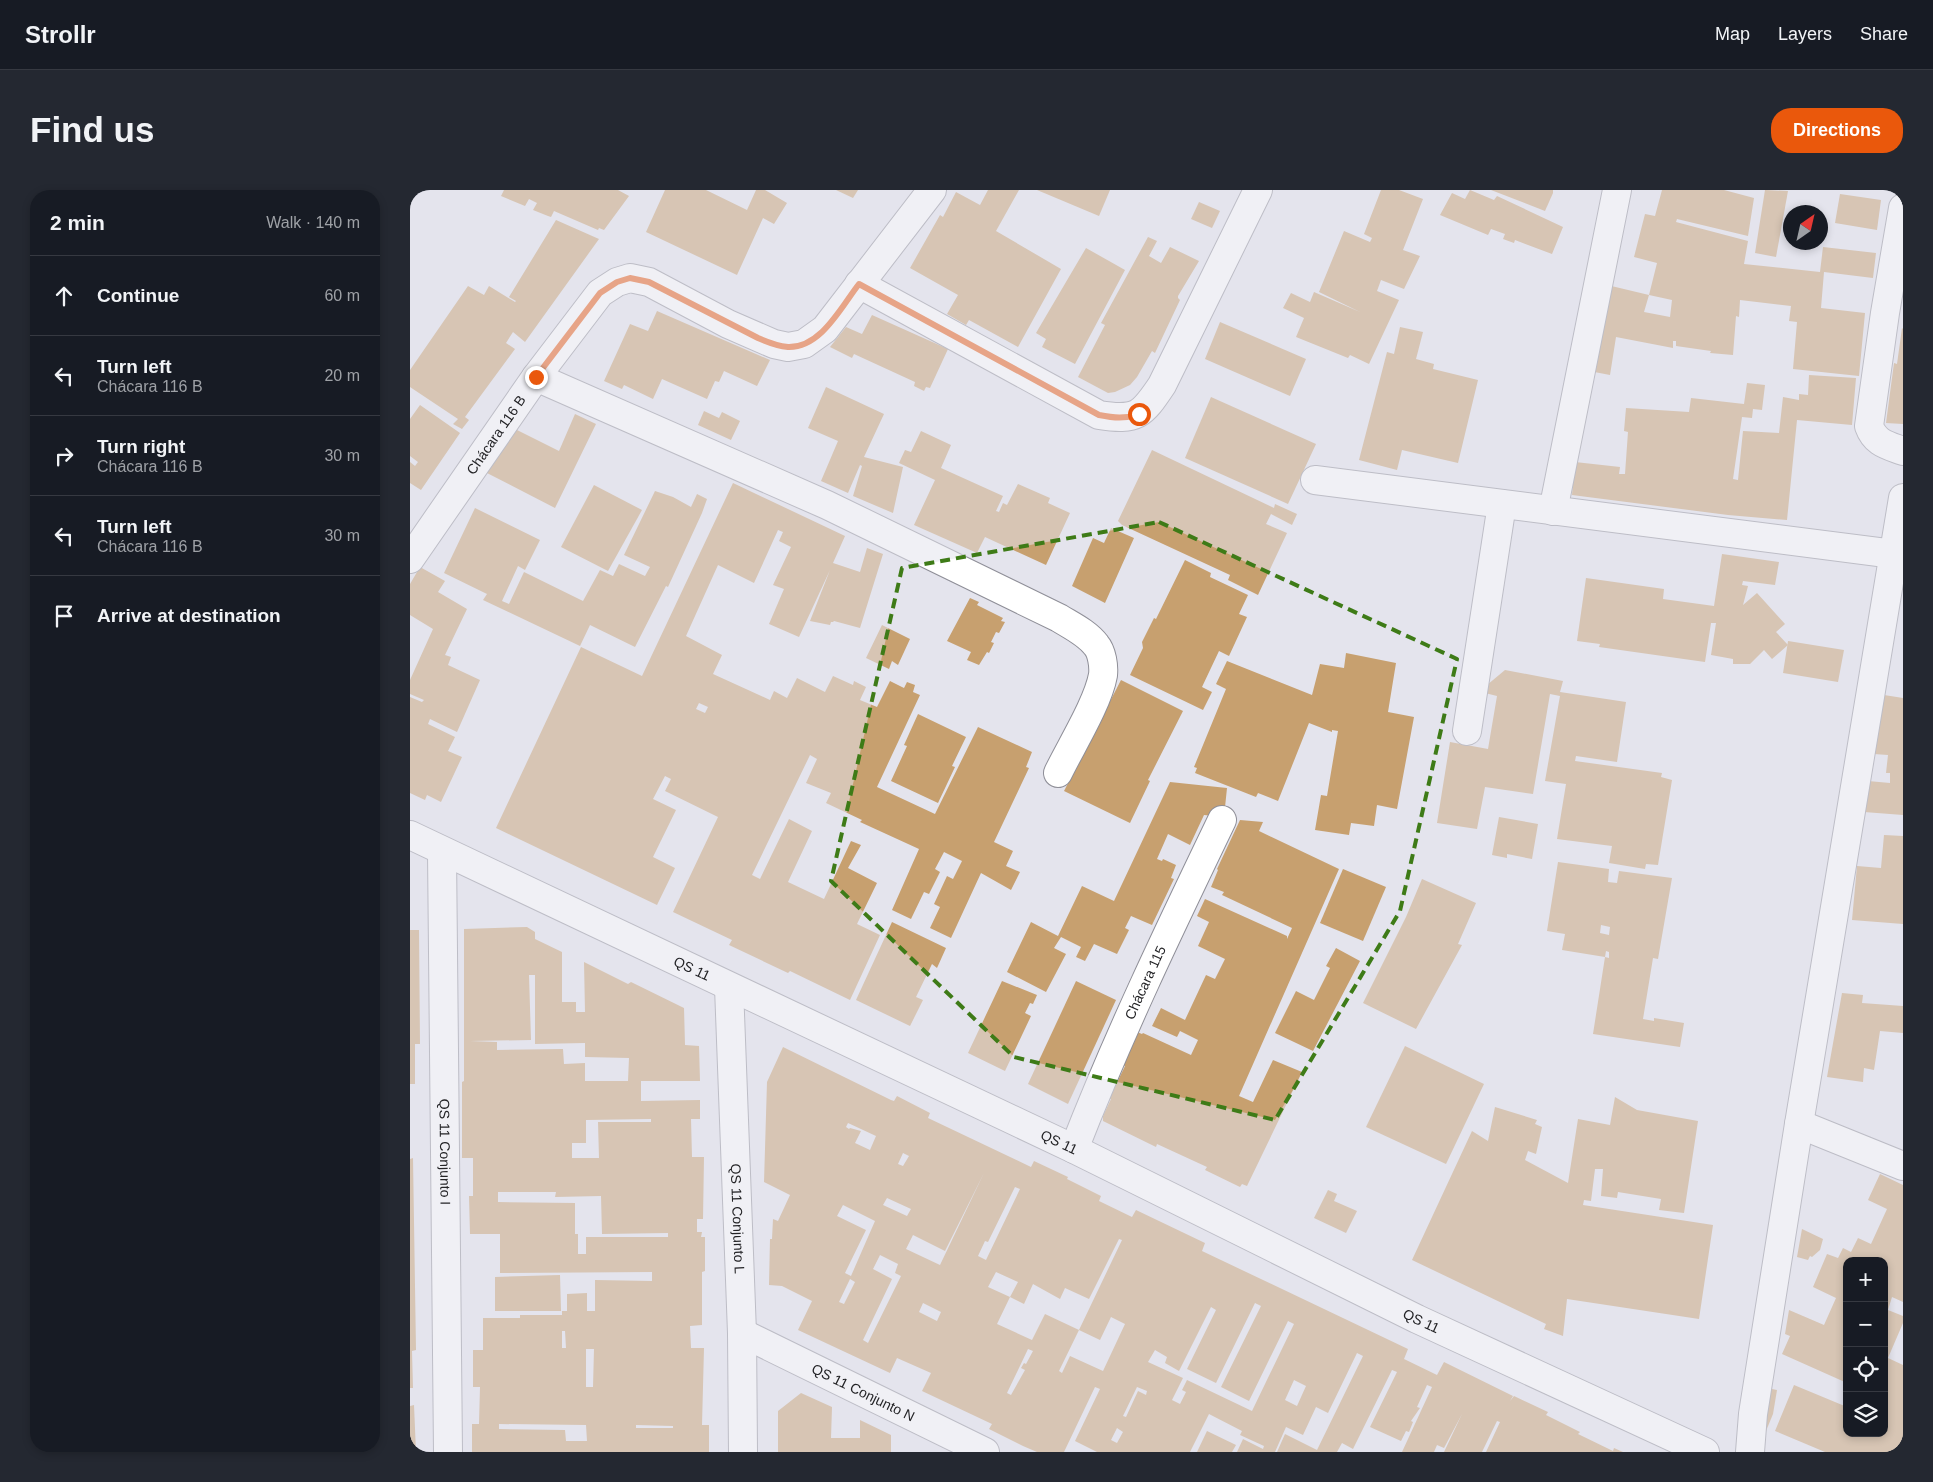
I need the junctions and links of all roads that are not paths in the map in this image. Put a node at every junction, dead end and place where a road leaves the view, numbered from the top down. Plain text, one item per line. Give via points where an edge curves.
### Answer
1 (932, 190) edge
2 (1258, 190) edge
3 (1617, 190) edge
4 (1903, 208) edge
5 (859, 284) junction
6 (536, 377) junction
7 (1903, 450) edge
8 (1315, 480) dead end
9 (1903, 498) edge
10 (1502, 504) junction
11 (1553, 511) junction
12 (1894, 554) junction
13 (410, 559) edge
14 (1467, 731) dead end
15 (1058, 773) dead end
16 (1222, 820) dead end
17 (410, 836) edge
18 (442, 852) junction
19 (729, 988) junction
20 (1799, 1124) junction
21 (1074, 1149) junction
22 (1903, 1166) edge
23 (742, 1333) junction
24 (448, 1452) edge
25 (743, 1452) edge
26 (985, 1452) edge
27 (1705, 1452) edge
28 (1750, 1452) edge

1 - 5 street, Chácara 116 B
2 - 5 street via 1162,385 1149,406 1129,418 1099,415
3 - 11 street
4 - 7 street via 1869,426 1878,441
5 - 6 street, Chácara 116 B via 825,329 804,344 788,347 758,338 649,282 630,278 600,293
6 - 13 street, Chácara 116 B
6 - 15 street via 827,505 1059,618 1086,635 1098,646 1103,674 1094,701
8 - 10 street
9 - 12 street
10 - 11 street
10 - 14 street
11 - 12 street
12 - 20 street
16 - 21 street, Chácara 115 via 1144,984
17 - 18 street, QS 11
18 - 19 street, QS 11
18 - 24 street, QS 11 Conjunto I
19 - 21 street, QS 11
19 - 23 street, QS 11 Conjunto L
20 - 22 street
20 - 28 street via 1753,1414
21 - 27 street, QS 11 via 1417,1319
23 - 25 street, QS 11 Conjunto L
23 - 26 street, QS 11 Conjunto N

